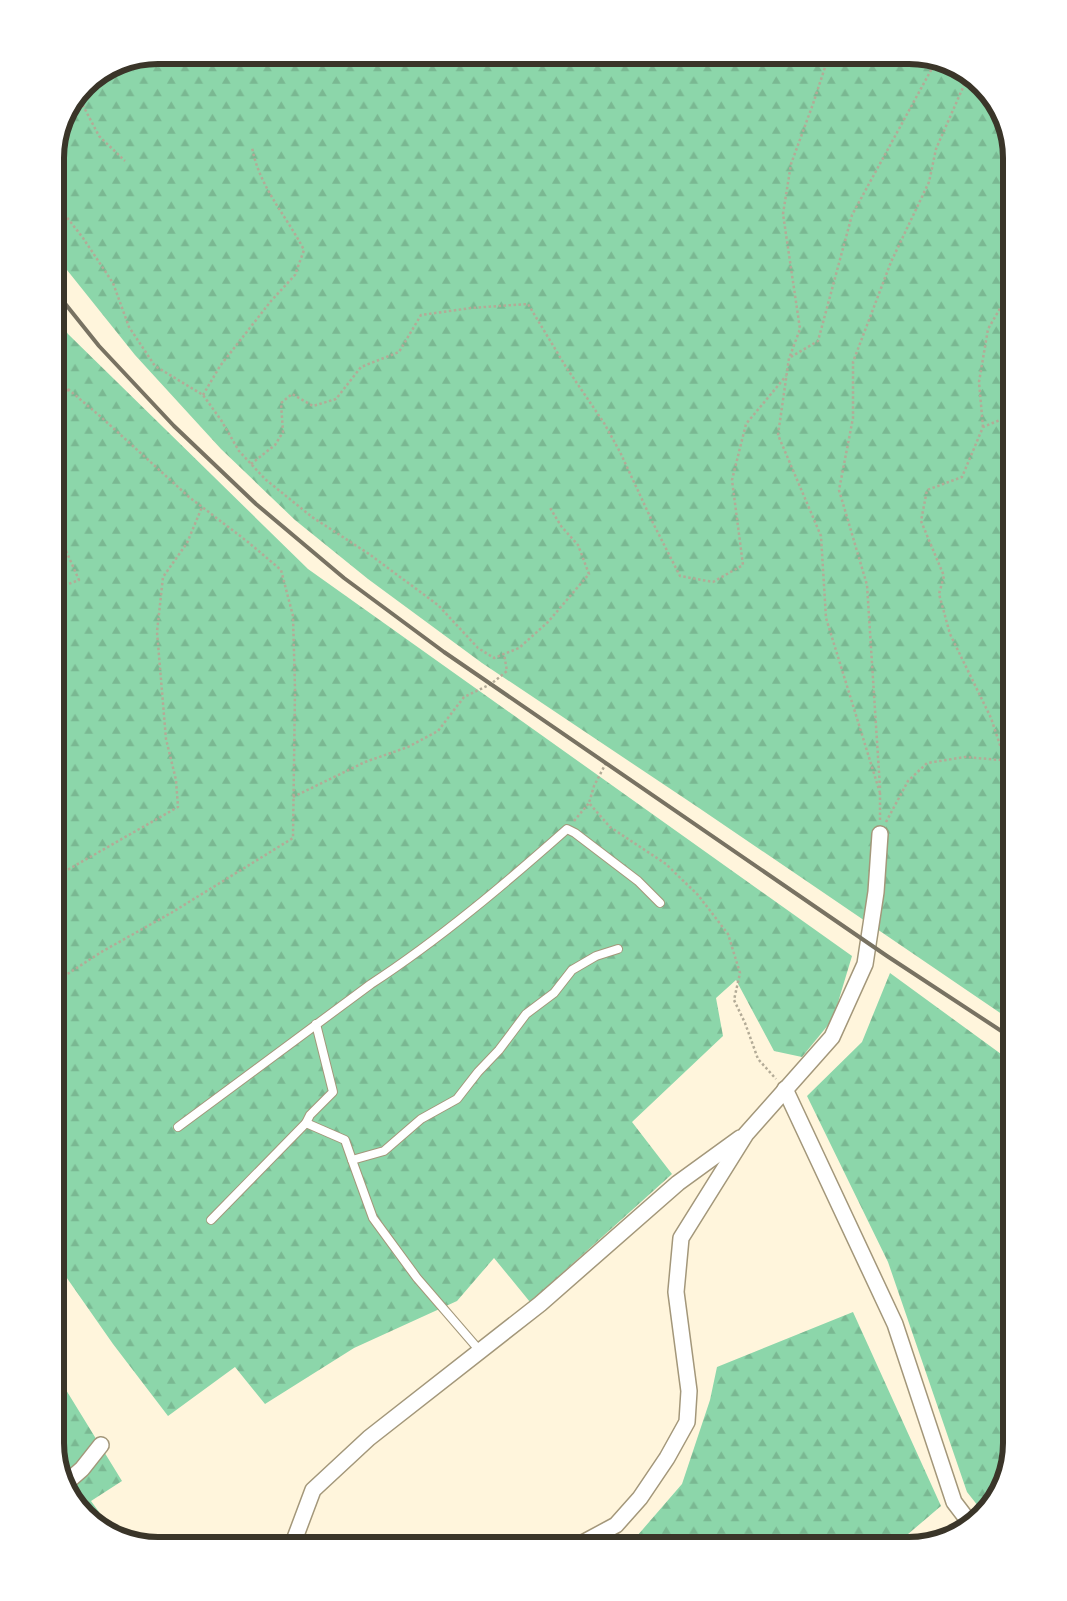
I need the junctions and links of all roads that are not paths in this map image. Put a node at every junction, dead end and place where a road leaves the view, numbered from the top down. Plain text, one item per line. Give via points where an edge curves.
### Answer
1 (880, 834) road end
2 (660, 903) dead end
3 (618, 949) dead end
4 (316, 1024) junction
5 (785, 1090) junction
6 (306, 1123) junction
7 (178, 1127) dead end
8 (746, 1134) junction
9 (352, 1160) junction
10 (211, 1220) dead end
11 (480, 1351) junction
12 (102, 1445) dead end
13 (71, 1479) edge
14 (966, 1518) edge
15 (296, 1537) edge
16 (593, 1537) edge

1 - 5 street via 876,892 865,964 832,1036
2 - 4 lane via 638,882 567,829 517,874 412,956
3 - 9 lane via 596,956 572,970 554,993 526,1014 500,1050 457,1099 421,1119 384,1151
4 - 6 lane via 333,1092
4 - 7 lane
5 - 8 street
5 - 14 street via 895,1324 954,1502
6 - 9 lane via 345,1140
6 - 10 lane
8 - 11 street via 678,1183 540,1304
8 - 16 street via 681,1238 676,1292 689,1391 687,1422 640,1498 616,1524
9 - 11 lane via 373,1218 418,1278
11 - 15 street via 369,1438 314,1490
12 - 13 street

